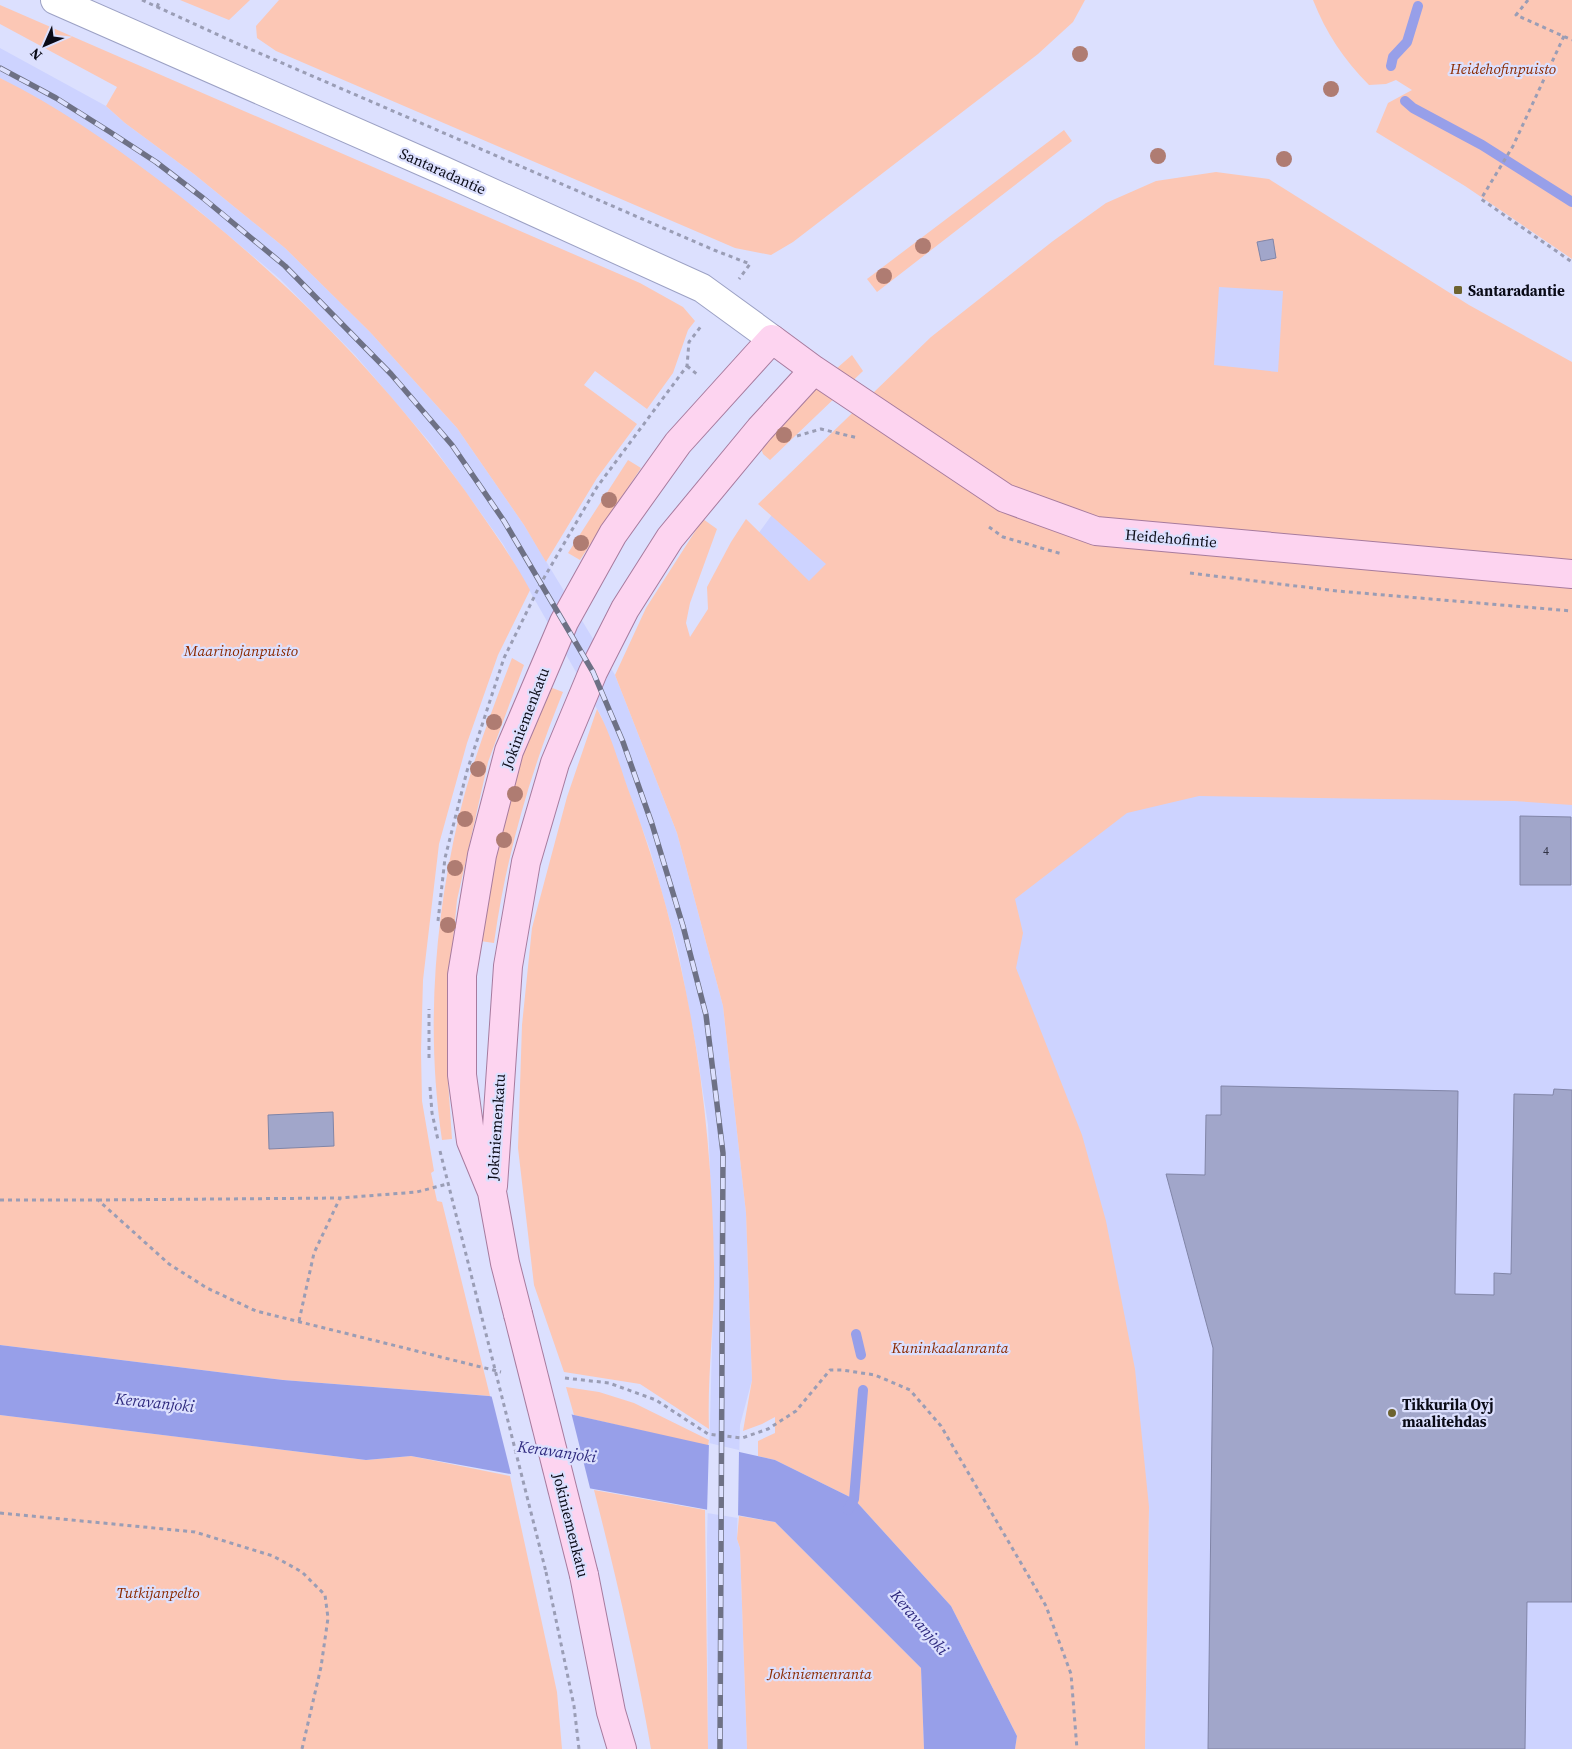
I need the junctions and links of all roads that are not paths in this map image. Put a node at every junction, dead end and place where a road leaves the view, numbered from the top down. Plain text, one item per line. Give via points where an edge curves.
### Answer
1 (55, 0) edge
2 (772, 339) junction
3 (814, 370) junction
4 (1572, 574) edge
5 (492, 1192) junction
6 (611, 1712) junction
7 (611, 1749) edge
8 (622, 1749) edge

1 - 2 street, Santaradantie via 702,288
2 - 3 main road, Santaradantie
2 - 5 main road, Jokiniemenkatu via 678,443 613,534 564,622 509,751 482,855 462,975 462,1075 471,1141
3 - 4 main road, Heidehofintie via 1005,498 1096,531
3 - 5 main road, Jokiniemenkatu via 760,429 670,538 625,609 593,672 554,763 526,862 508,966
5 - 6 main road, Jokiniemenkatu, bridge via 505,1264 584,1576
6 - 7 main road, Jokiniemenkatu
6 - 8 main road, Jokiniemenkatu

